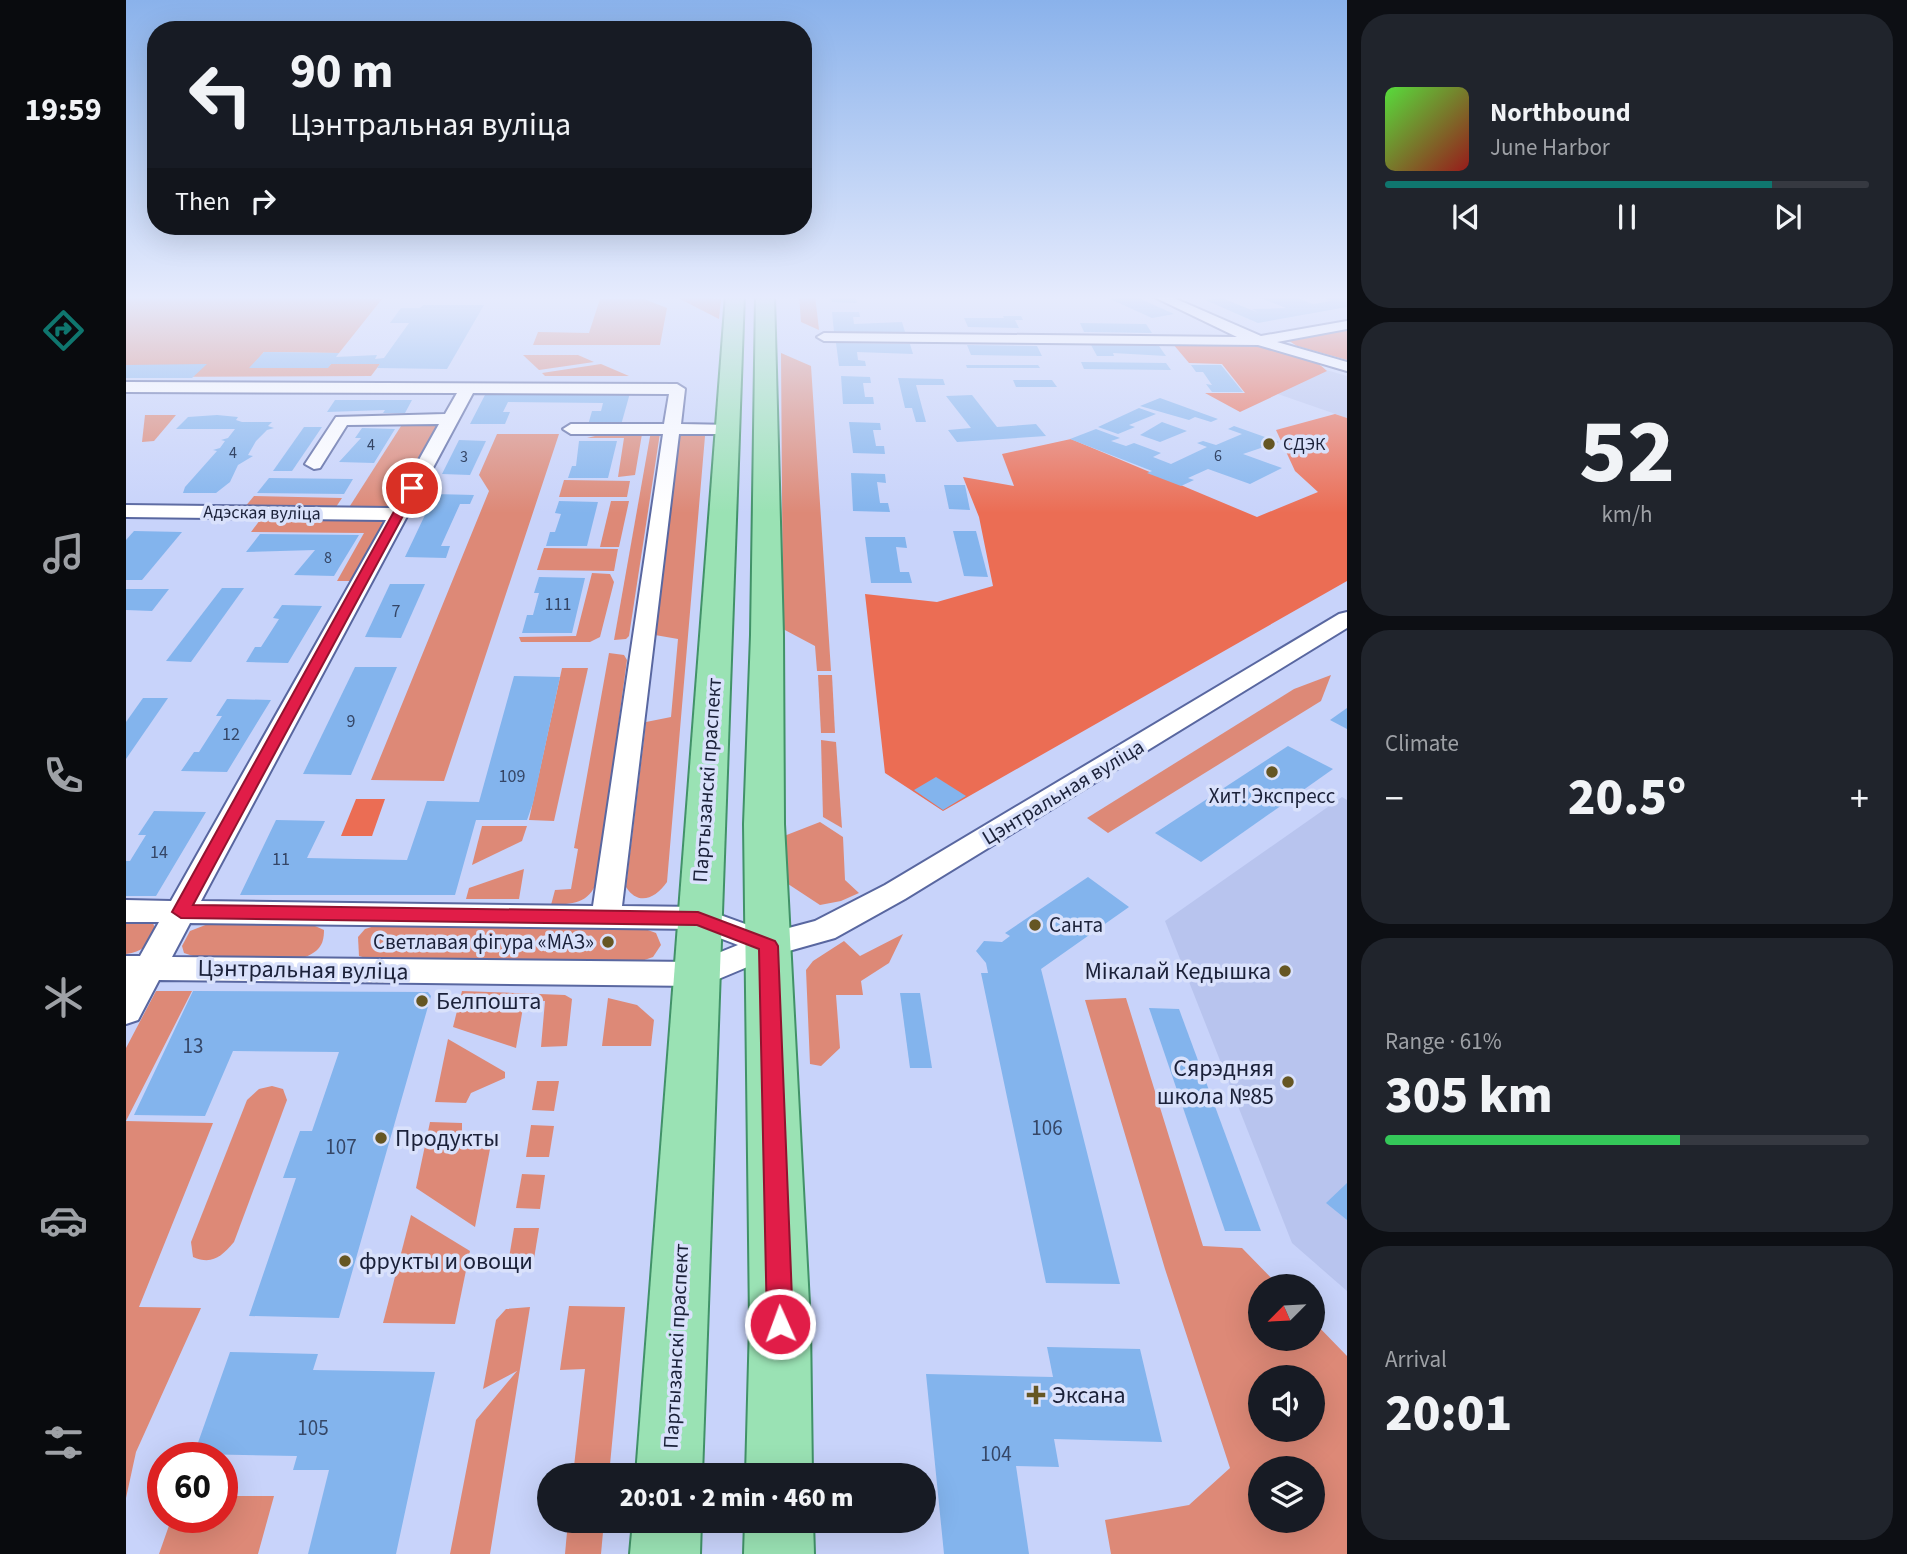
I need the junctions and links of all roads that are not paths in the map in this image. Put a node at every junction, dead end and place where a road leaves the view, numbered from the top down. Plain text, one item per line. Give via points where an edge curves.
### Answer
1 (731, 368) edge
2 (765, 368) edge
3 (730, 376) junction
4 (126, 387) edge
5 (468, 387) junction
6 (765, 389) junction
7 (450, 419) junction
8 (571, 429) dead end
9 (672, 429) junction
10 (727, 429) junction
11 (765, 442) junction
12 (314, 464) dead end
13 (126, 511) edge
14 (398, 514) junction
15 (1347, 619) edge
16 (126, 911) edge
17 (181, 912) junction
18 (606, 917) junction
19 (698, 918) junction
20 (769, 946) junction
21 (138, 968) edge
22 (698, 974) junction
23 (126, 1011) edge
24 (670, 1463) edge
25 (779, 1463) edge
26 (666, 1533) edge
27 (779, 1533) edge
28 (665, 1554) edge
29 (779, 1554) edge

1 - 3 main road, Партызанскі праспект
2 - 6 main road
3 - 6 main road via 743,390 755,393
3 - 10 main road, Партызанскі праспект
4 - 5 street
5 - 7 street
5 - 9 street via 674,388 678,391
6 - 11 main road
7 - 12 street via 342,420
7 - 14 street
8 - 9 street
9 - 10 street
9 - 18 street
10 - 11 main road via 743,430
10 - 19 main road, Партызанскі праспект
11 - 20 main road via 764,824
13 - 14 street, Адэская вуліца
14 - 17 street
15 - 20 street, Цэнтральная вуліца via 895,892 824,930
16 - 17 street
17 - 18 street
17 - 21 street
18 - 19 street
19 - 20 street
19 - 22 main road, Партызанскі праспект
20 - 22 street, Цэнтральная вуліца
20 - 25 main road via 780,1324
21 - 22 street, Цэнтральная вуліца
21 - 23 street
22 - 24 main road, Партызанскі праспект
26 - 28 main road
27 - 29 main road

